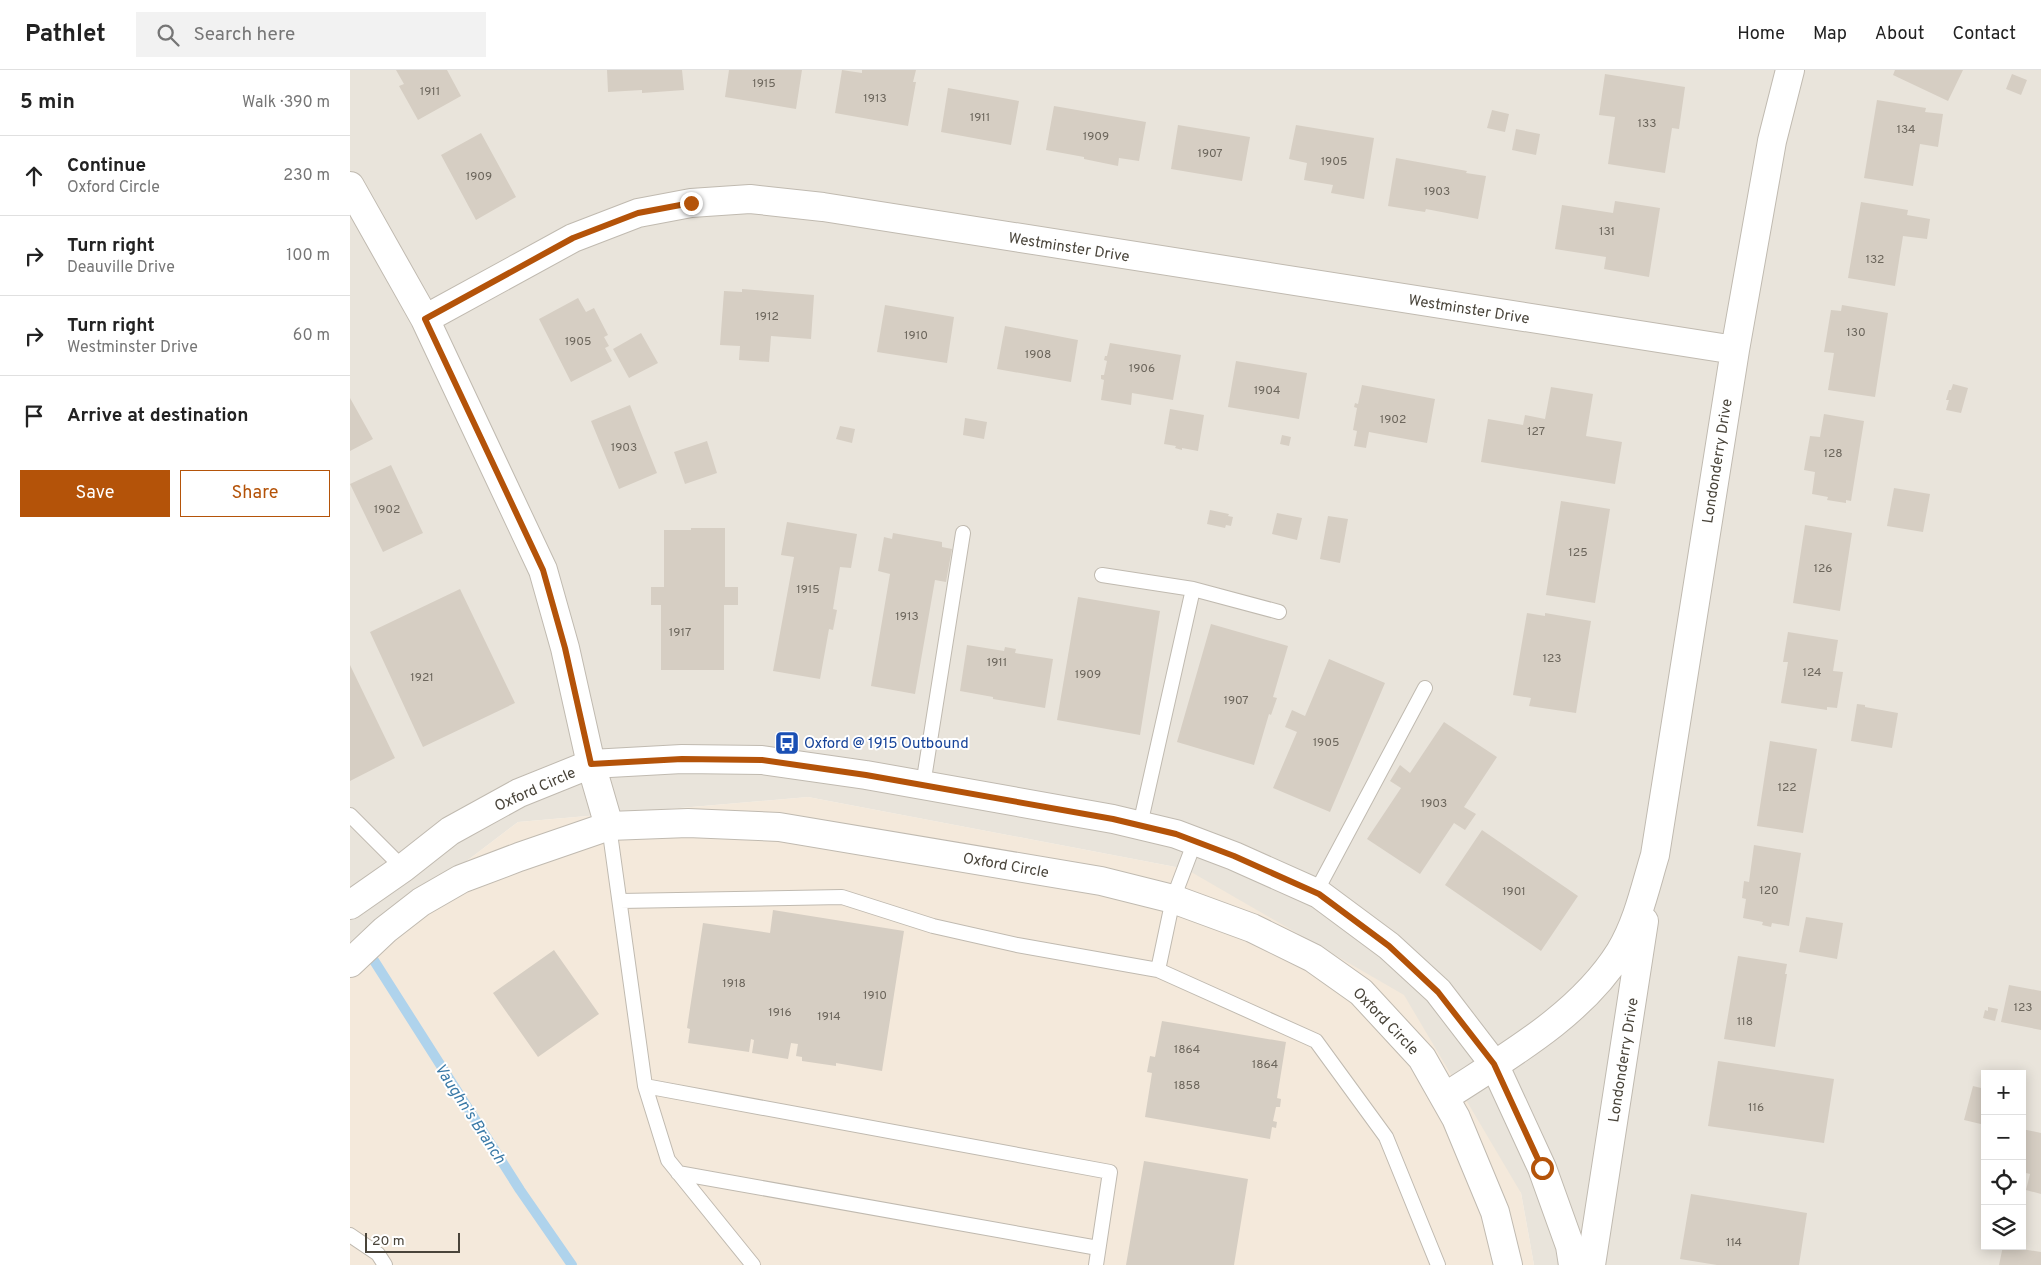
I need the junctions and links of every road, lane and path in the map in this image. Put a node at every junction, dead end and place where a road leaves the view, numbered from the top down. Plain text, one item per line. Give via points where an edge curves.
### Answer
1 (1790, 70) edge
2 (350, 186) edge
3 (425, 319) junction
4 (1735, 350) junction
5 (963, 533) dead end
6 (1102, 575) dead end
7 (1193, 589) junction
8 (1279, 612) dead end
9 (1425, 688) dead end
10 (591, 764) junction
11 (923, 785) junction
12 (350, 816) edge
13 (1140, 825) junction
14 (609, 826) junction
15 (1195, 841) junction
16 (1655, 855) junction
17 (403, 868) junction
18 (1316, 892) junction
19 (1173, 899) junction
20 (620, 901) junction
21 (350, 905) edge
22 (350, 963) edge
23 (1158, 970) junction
24 (1494, 1064) junction
25 (645, 1086) junction
26 (1444, 1097) junction
27 (678, 1173) junction
28 (350, 1235) edge
29 (1098, 1248) junction
30 (386, 1265) edge
31 (753, 1265) edge
32 (1096, 1265) edge
33 (1438, 1265) edge
34 (1508, 1265) edge
35 (1573, 1265) edge
36 (1591, 1265) edge

1 - 4 street, Londonderry Drive via 1772,141
2 - 3 street
3 - 4 street, Westminster Drive via 573,238 638,213 691,203 750,199 823,207
3 - 10 street via 543,570 565,648
4 - 16 street, Londonderry Drive
5 - 11 lane
6 - 7 lane
7 - 8 lane
7 - 13 lane
9 - 18 lane
10 - 11 street, Oxford Circle via 682,759 762,760
10 - 14 street
10 - 17 street, Oxford Circle via 519,793 450,830
11 - 13 street, Oxford Circle
12 - 17 lane
13 - 15 street, Oxford Circle
14 - 19 street, Oxford Circle via 688,823 778,827 1101,881
14 - 20 lane
14 - 22 street, Oxford Circle via 461,879 421,902 384,930
15 - 18 street, Oxford Circle
15 - 19 lane
16 - 24 street, Londonderry Drive via 1638,915 1620,952 1592,987 1552,1025
16 - 36 street, Londonderry Drive
17 - 21 street, Oxford Circle
18 - 24 street, Oxford Circle via 1389,946 1438,992
19 - 23 lane
19 - 26 street, Oxford Circle via 1252,928 1313,958 1361,992 1422,1058
20 - 23 lane via 842,896 934,926 1017,945
20 - 25 lane
23 - 33 lane via 1316,1041 1386,1137
24 - 26 street, Londonderry Drive
24 - 35 street, Oxford Circle via 1542,1168 1570,1246
25 - 27 lane via 668,1160
25 - 29 lane via 1110,1172
26 - 34 street, Oxford Circle via 1495,1212
27 - 29 lane
27 - 31 lane
28 - 30 lane via 378,1254
29 - 32 lane

